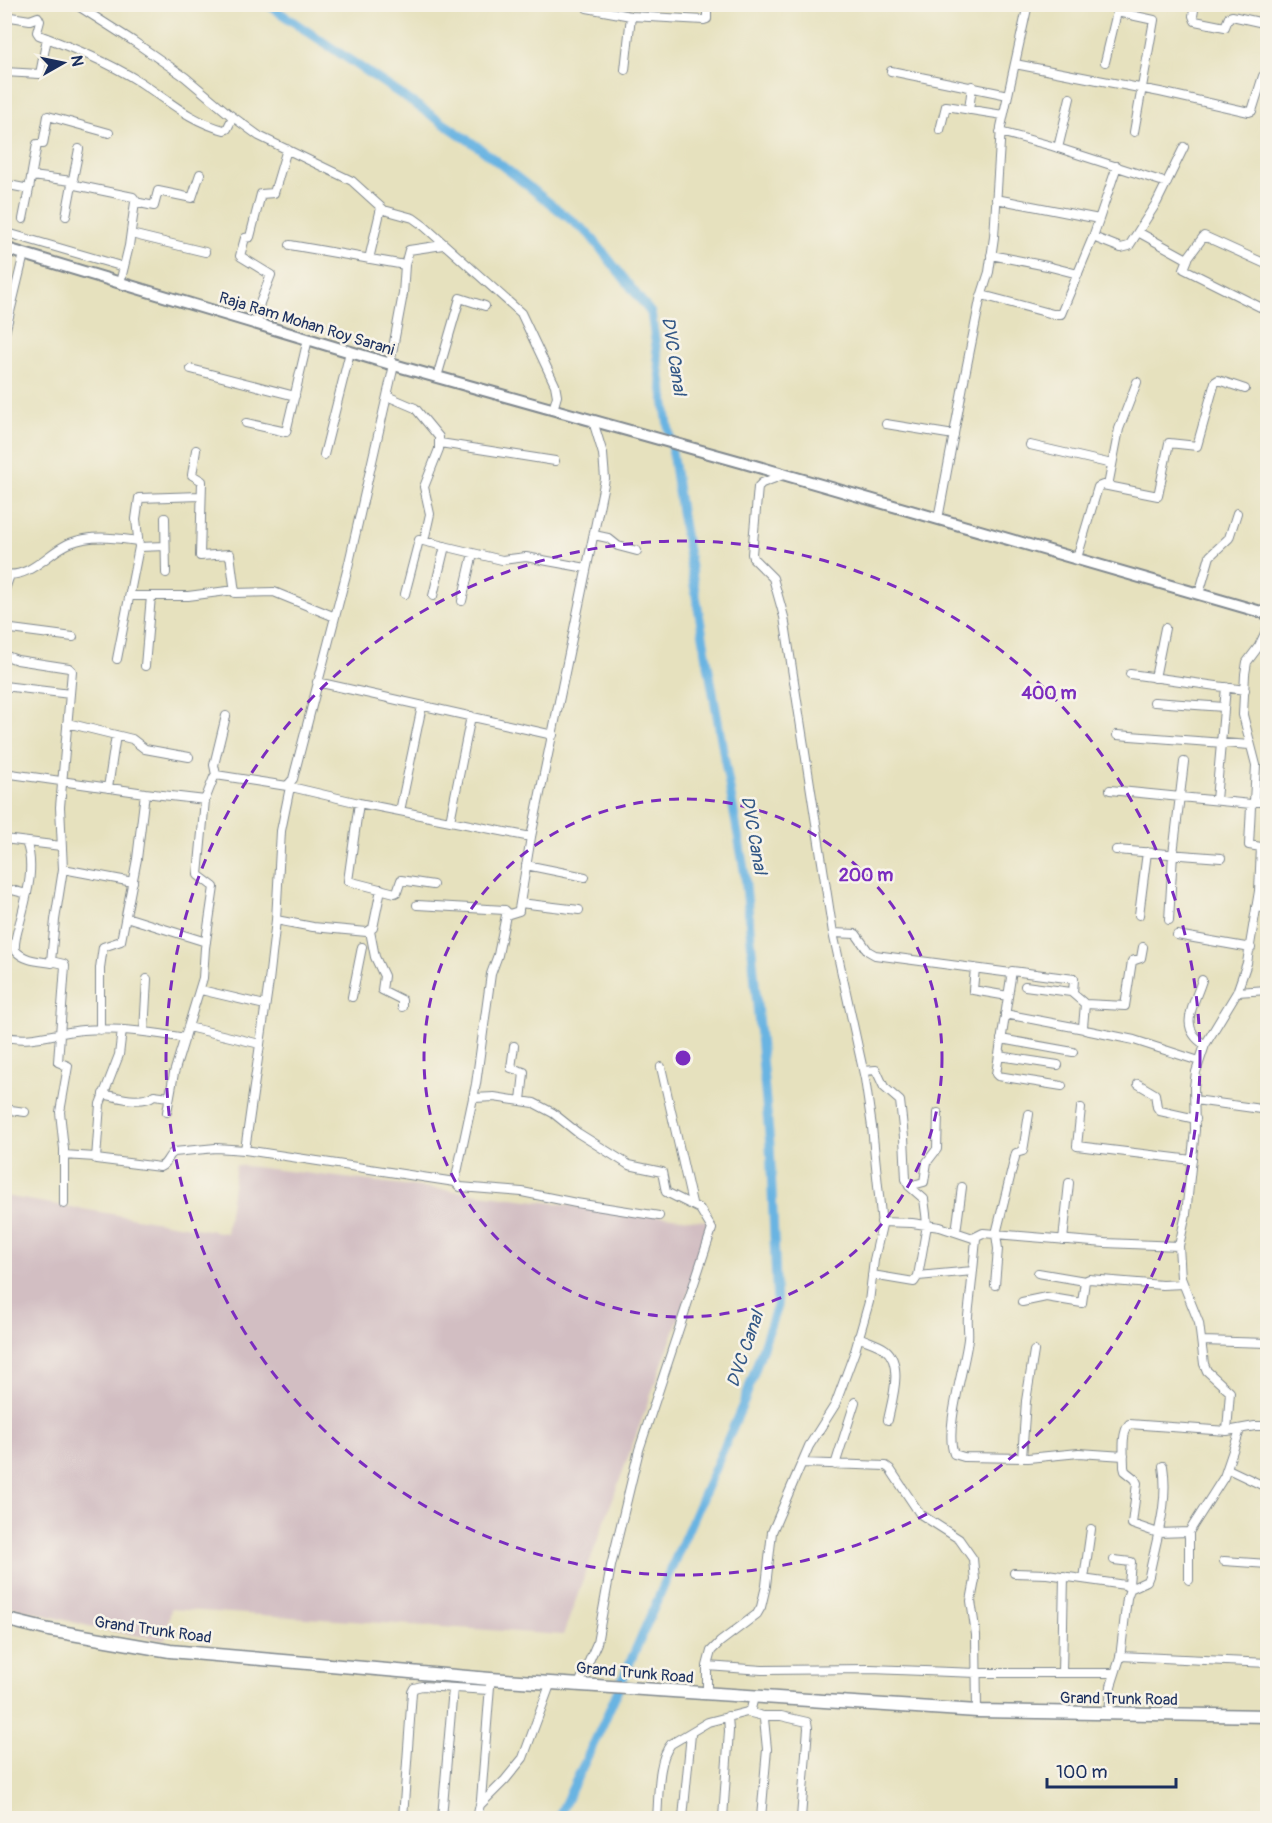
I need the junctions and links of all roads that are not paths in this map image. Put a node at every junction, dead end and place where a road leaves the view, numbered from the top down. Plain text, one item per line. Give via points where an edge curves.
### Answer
1 (75, 4) edge
2 (587, 4) edge
3 (707, 4) edge
4 (1028, 4) edge
5 (1195, 4) edge
6 (1118, 8) edge
7 (4, 16) edge
8 (631, 16) junction
9 (1268, 24) edge
10 (47, 38) junction
11 (1105, 62) dead end
12 (1015, 64) junction
13 (625, 70) dead end
14 (891, 71) dead end
15 (4, 72) edge
16 (1268, 76) edge
17 (972, 86) junction
18 (1142, 88) junction
19 (1008, 95) junction
20 (1070, 98) dead end
21 (969, 110) junction
22 (1003, 115) junction
23 (233, 117) junction
24 (940, 130) dead end
25 (1000, 132) junction
26 (1134, 132) dead end
27 (110, 133) dead end
28 (1184, 147) dead end
29 (1058, 148) junction
30 (79, 149) dead end
31 (287, 149) junction
32 (1117, 166) junction
33 (200, 174) dead end
34 (32, 176) junction
35 (73, 180) junction
36 (1167, 183) junction
37 (4, 184) edge
38 (29, 189) junction
39 (996, 199) junction
40 (136, 201) junction
41 (381, 208) junction
42 (66, 216) dead end
43 (23, 219) dead end
44 (1099, 219) junction
45 (4, 232) edge
46 (1138, 232) junction
47 (131, 234) junction
48 (1093, 237) junction
49 (290, 245) dead end
50 (443, 245) junction
51 (4, 248) edge
52 (205, 252) dead end
53 (24, 254) junction
54 (992, 255) junction
55 (369, 259) junction
56 (1188, 259) junction
57 (405, 265) junction
58 (1268, 266) edge
59 (124, 267) junction
60 (1078, 274) junction
61 (120, 283) junction
62 (982, 295) junction
63 (485, 306) dead end
64 (1260, 307) dead end
65 (257, 324) junction
66 (4, 337) edge
67 (308, 339) junction
68 (350, 352) junction
69 (392, 365) junction
70 (191, 369) dead end
71 (437, 377) junction
72 (1137, 382) dead end
73 (1245, 389) dead end
74 (295, 396) junction
75 (387, 396) junction
76 (553, 410) junction
77 (598, 422) junction
78 (246, 423) dead end
79 (886, 424) dead end
80 (954, 435) junction
81 (440, 443) junction
82 (1030, 445) dead end
83 (196, 450) dead end
84 (324, 455) dead end
85 (555, 461) dead end
86 (1112, 464) junction
87 (784, 474) junction
88 (1108, 486) junction
89 (201, 496) junction
90 (1237, 513) dead end
91 (165, 518) dead end
92 (938, 519) junction
93 (594, 535) junction
94 (424, 541) junction
95 (139, 544) junction
96 (165, 546) junction
97 (445, 546) junction
98 (637, 551) dead end
99 (473, 553) junction
100 (1077, 558) junction
101 (586, 568) junction
102 (166, 573) dead end
103 (7, 575) edge
104 (235, 590) junction
105 (4, 592) edge
106 (405, 594) dead end
107 (1199, 594) junction
108 (131, 596) junction
109 (433, 596) dead end
110 (151, 597) junction
111 (462, 601) dead end
112 (1268, 614) edge
113 (335, 617) junction
114 (1268, 627) edge
115 (4, 628) edge
116 (1165, 628) dead end
117 (73, 637) dead end
118 (4, 656) edge
119 (117, 659) dead end
120 (145, 666) dead end
121 (1130, 674) dead end
122 (1155, 678) junction
123 (317, 682) junction
124 (4, 686) edge
125 (1226, 687) junction
126 (1245, 690) junction
127 (70, 694) junction
128 (1154, 702) dead end
129 (422, 706) junction
130 (1224, 707) junction
131 (226, 716) dead end
132 (471, 716) junction
133 (67, 723) junction
134 (116, 735) junction
135 (553, 735) junction
136 (1118, 735) dead end
137 (1221, 744) junction
138 (1250, 745) junction
139 (189, 757) dead end
140 (1184, 762) dead end
141 (4, 773) edge
142 (216, 775) junction
143 (62, 782) junction
144 (288, 787) junction
145 (108, 788) junction
146 (1110, 790) dead end
147 (145, 794) junction
148 (1180, 797) junction
149 (205, 800) junction
150 (1216, 800) junction
151 (1268, 802) edge
152 (359, 803) junction
153 (1252, 803) junction
154 (400, 811) junction
155 (450, 821) junction
156 (531, 837) junction
157 (4, 839) edge
158 (26, 842) junction
159 (61, 846) junction
160 (1264, 847) edge
161 (1116, 850) dead end
162 (1146, 852) junction
163 (1173, 855) junction
164 (1221, 858) dead end
165 (526, 865) junction
166 (63, 869) junction
167 (585, 877) dead end
168 (133, 882) junction
169 (433, 885) dead end
170 (4, 888) edge
171 (381, 889) junction
172 (27, 894) junction
173 (520, 903) junction
174 (417, 905) dead end
175 (1256, 907) junction
176 (1268, 908) edge
177 (579, 910) dead end
178 (508, 914) junction
179 (1139, 915) dead end
180 (126, 917) junction
181 (276, 920) junction
182 (1169, 920) dead end
183 (370, 931) junction
184 (833, 933) junction
185 (1177, 935) dead end
186 (206, 942) junction
187 (362, 947) dead end
188 (1143, 947) dead end
189 (1251, 948) junction
190 (52, 963) junction
191 (975, 968) junction
192 (1011, 974) junction
193 (147, 979) dead end
194 (1202, 980) dead end
195 (1025, 986) dead end
196 (201, 990) junction
197 (1268, 990) edge
198 (1237, 992) junction
199 (1073, 993) junction
200 (1008, 996) junction
201 (352, 997) dead end
202 (1085, 1004) junction
203 (266, 1005) junction
204 (402, 1007) dead end
205 (1005, 1014) junction
206 (188, 1027) junction
207 (1084, 1029) junction
208 (100, 1030) junction
209 (122, 1030) junction
210 (60, 1032) junction
211 (144, 1032) junction
212 (4, 1036) edge
213 (185, 1038) junction
214 (1001, 1039) junction
215 (260, 1044) junction
216 (1205, 1045) junction
217 (514, 1046) dead end
218 (1073, 1052) dead end
219 (999, 1056) junction
220 (1199, 1061) junction
221 (1058, 1065) dead end
222 (661, 1067) dead end
223 (864, 1071) junction
224 (1138, 1084) dead end
225 (1062, 1086) dead end
226 (103, 1094) junction
227 (169, 1097) junction
228 (474, 1098) junction
229 (521, 1100) junction
230 (1195, 1100) junction
231 (1081, 1108) dead end
232 (4, 1109) edge
233 (1268, 1110) edge
234 (25, 1112) dead end
235 (167, 1112) dead end
236 (938, 1113) dead end
237 (1029, 1114) dead end
238 (1196, 1119) junction
239 (245, 1150) junction
240 (64, 1155) junction
241 (95, 1157) junction
242 (1192, 1160) junction
243 (455, 1182) junction
244 (1069, 1183) dead end
245 (909, 1186) junction
246 (962, 1187) dead end
247 (692, 1203) junction
248 (64, 1204) dead end
249 (659, 1216) dead end
250 (882, 1222) junction
251 (927, 1225) junction
252 (956, 1232) junction
253 (996, 1234) junction
254 (976, 1238) junction
255 (1063, 1240) junction
256 (1179, 1246) junction
257 (973, 1271) junction
258 (1038, 1273) dead end
259 (872, 1275) junction
260 (918, 1276) junction
261 (1085, 1281) junction
262 (1183, 1284) junction
263 (995, 1285) dead end
264 (1022, 1302) dead end
265 (858, 1337) junction
266 (1202, 1341) junction
267 (1268, 1343) edge
268 (1034, 1351) dead end
269 (855, 1402) dead end
270 (888, 1420) dead end
271 (1268, 1426) edge
272 (1240, 1430) junction
273 (1227, 1431) junction
274 (1124, 1456) junction
275 (1022, 1458) junction
276 (802, 1463) junction
277 (835, 1465) junction
278 (1163, 1466) dead end
279 (1228, 1469) junction
280 (1268, 1488) edge
281 (1091, 1529) dead end
282 (1189, 1532) junction
283 (1158, 1533) junction
284 (1114, 1560) dead end
285 (1224, 1561) dead end
286 (1268, 1564) edge
287 (1014, 1573) dead end
288 (1064, 1576) junction
289 (1084, 1579) junction
290 (1189, 1580) dead end
291 (1131, 1588) junction
292 (4, 1618) edge
293 (1120, 1656) junction
294 (1268, 1664) edge
295 (707, 1666) junction
296 (977, 1673) junction
297 (1062, 1673) junction
298 (1114, 1673) junction
299 (551, 1682) junction
300 (490, 1684) junction
301 (581, 1684) junction
302 (453, 1688) junction
303 (703, 1694) junction
304 (754, 1697) junction
305 (747, 1712) junction
306 (977, 1712) junction
307 (1109, 1715) junction
308 (728, 1716) junction
309 (763, 1716) junction
310 (1268, 1716) edge
311 (691, 1734) junction
312 (480, 1805) junction
313 (403, 1818) edge
314 (442, 1818) edge
315 (477, 1818) edge
316 (657, 1818) edge
317 (683, 1818) edge
318 (723, 1818) edge
319 (761, 1818) edge
320 (801, 1818) edge

1 - 23 street via 185,77
2 - 8 street via 587,8
3 - 8 street via 706,20
4 - 12 street
5 - 9 street via 1195,21 1225,27 1232,16
6 - 11 street
6 - 18 street via 1154,20
7 - 10 street via 30,20 38,17 37,33
8 - 13 street
10 - 15 street via 40,74
10 - 23 street via 108,65 212,127 226,130
12 - 18 street
12 - 19 street
14 - 17 street
16 - 18 street via 1263,76 1249,112
17 - 19 street
17 - 21 street
18 - 26 street
19 - 22 street
20 - 29 street
21 - 22 street
21 - 24 street via 945,107
22 - 25 street
23 - 31 street via 259,136
25 - 29 street
25 - 39 street
27 - 34 street via 48,116 43,144 37,144
28 - 36 street
29 - 32 street
30 - 35 street
31 - 41 street via 352,181
31 - 65 street via 274,193 261,194 250,237 245,238 240,256 271,275
32 - 36 street
32 - 44 street
33 - 40 street via 192,198 158,191 154,206
34 - 35 street
34 - 38 street
35 - 40 street via 78,186 133,197
35 - 42 street
36 - 46 street
37 - 38 street
38 - 43 street
39 - 44 street
39 - 54 street
40 - 47 street
41 - 50 street via 413,218
41 - 55 street
44 - 48 street
45 - 59 street
46 - 48 street via 1127,248
46 - 56 street
47 - 52 street
47 - 59 street
48 - 60 street
49 - 55 street
50 - 57 street via 409,250
50 - 76 street via 524,317 555,385
51 - 53 street, Raja Ram Mohan Roy Sarani
53 - 61 street, Raja Ram Mohan Roy Sarani
53 - 66 street
54 - 60 street
54 - 62 street
55 - 57 street
56 - 58 street via 1204,236
56 - 64 street via 1185,269
57 - 69 street
59 - 61 street
60 - 62 street via 1063,311 1057,315
61 - 65 street, Raja Ram Mohan Roy Sarani
62 - 80 street
63 - 71 street via 460,298
65 - 67 street, Raja Ram Mohan Roy Sarani
67 - 68 street, Raja Ram Mohan Roy Sarani
67 - 74 street
68 - 69 street, Raja Ram Mohan Roy Sarani
68 - 84 street
69 - 71 street, Raja Ram Mohan Roy Sarani
69 - 75 street
70 - 74 street
71 - 76 street, Raja Ram Mohan Roy Sarani
72 - 86 street via 1119,429
73 - 88 street via 1215,382 1197,446 1169,443 1158,496
74 - 78 street via 286,432
75 - 81 street via 415,408
75 - 113 street
76 - 77 street, Raja Ram Mohan Roy Sarani
77 - 87 street, Raja Ram Mohan Roy Sarani
77 - 93 street via 605,479
79 - 80 street
80 - 92 street
81 - 85 street
81 - 94 street via 424,487 430,514
82 - 86 street
83 - 89 street via 192,475 202,480
86 - 88 street
87 - 92 street, Raja Ram Mohan Roy Sarani
87 - 184 street via 758,487 752,554 773,578 784,617
88 - 100 street via 1098,487
89 - 95 street via 139,498
89 - 104 street via 200,556 230,554
90 - 107 street via 1229,538 1210,556
91 - 96 street
92 - 100 street, Raja Ram Mohan Roy Sarani
93 - 98 street
93 - 101 street
94 - 97 street
94 - 106 street via 418,541
95 - 96 street
95 - 103 street via 107,537 78,540 39,565
95 - 108 street
96 - 102 street
97 - 99 street
97 - 109 street
99 - 101 street via 502,560 526,556
99 - 111 street
100 - 107 street, Raja Ram Mohan Roy Sarani
101 - 135 street
103 - 105 street
104 - 110 street
104 - 113 street via 274,592
107 - 112 street, Raja Ram Mohan Roy Sarani
108 - 110 street
108 - 119 street
110 - 120 street
113 - 123 street
114 - 126 street via 1247,662
115 - 117 street
116 - 122 street
118 - 127 street via 69,668
121 - 122 street
122 - 125 street
123 - 129 street
123 - 144 street
124 - 127 street
125 - 126 street
125 - 130 street
126 - 138 street via 1243,715
127 - 133 street
128 - 130 street
129 - 132 street
129 - 154 street
130 - 137 street
131 - 142 street via 214,765
132 - 135 street
132 - 155 street
133 - 134 street
133 - 143 street
134 - 139 street via 135,740 145,749
134 - 145 street
135 - 156 street
136 - 137 street
137 - 138 street
137 - 150 street
138 - 153 street via 1256,765
140 - 148 street
141 - 143 street
142 - 144 street
142 - 149 street
143 - 145 street
143 - 159 street
144 - 152 street
144 - 181 street via 280,839
145 - 147 street
146 - 148 street
147 - 149 street
147 - 168 street
148 - 150 street
148 - 163 street
149 - 186 street via 198,875 214,886
150 - 153 street
151 - 153 street
152 - 154 street
152 - 171 street via 347,880
153 - 160 street via 1250,845
154 - 155 street
155 - 156 street
156 - 165 street
157 - 158 street
158 - 159 street
158 - 172 street via 30,867
159 - 166 street
160 - 175 street
161 - 162 street
162 - 163 street
162 - 179 street
163 - 164 street
163 - 182 street
165 - 167 street
165 - 173 street
166 - 168 street
166 - 190 street
168 - 180 street
169 - 171 street via 402,879 396,893
170 - 172 street
171 - 183 street
172 - 190 street via 15,950 27,959
173 - 177 street
173 - 178 street via 519,911
174 - 178 street via 505,910
175 - 176 street
175 - 189 street
178 - 228 street via 491,974
180 - 186 street
180 - 208 street via 121,941 103,947
181 - 183 street
181 - 203 street
183 - 204 street via 384,976 382,990 402,1000
184 - 191 street via 856,934 875,955
184 - 223 street
185 - 189 street
186 - 196 street
187 - 201 street
188 - 202 street via 1141,958 1132,961 1125,1006
189 - 198 street
190 - 210 street via 65,966
191 - 192 street
191 - 200 street via 974,990
192 - 199 street via 1014,970 1074,979
192 - 200 street
193 - 211 street
194 - 216 street via 1189,1023 1192,1035
195 - 199 street
196 - 203 street
196 - 206 street
197 - 198 street
198 - 216 street
199 - 202 street
200 - 205 street
202 - 207 street
203 - 215 street
205 - 207 street
205 - 214 street
206 - 213 street
206 - 215 street
207 - 220 street
208 - 209 street
208 - 210 street
209 - 211 street
209 - 226 street via 119,1055
210 - 212 street via 22,1039
210 - 240 street via 58,1062 68,1066 60,1112
211 - 213 street
213 - 227 street
214 - 218 street
214 - 219 street
215 - 239 street
216 - 220 street
217 - 229 street via 511,1068 524,1073
219 - 221 street
219 - 225 street via 998,1076
220 - 230 street
222 - 247 street
223 - 245 street via 877,1071 884,1087 900,1101
223 - 250 street
224 - 238 street via 1155,1094 1160,1111
226 - 227 street via 141,1100 154,1095
226 - 241 street
227 - 235 street
228 - 229 street
228 - 243 street
229 - 247 street via 553,1113 628,1165 662,1172 666,1192
230 - 233 street
230 - 238 street
231 - 242 street via 1077,1146
232 - 234 street
236 - 245 street via 937,1149 927,1162 924,1182
237 - 253 street via 1023,1151 1016,1153
238 - 242 street
239 - 241 street via 174,1152 160,1167
239 - 243 street
240 - 241 street
240 - 248 street
242 - 256 street
243 - 249 street via 460,1187 522,1192
244 - 255 street
245 - 251 street via 924,1199
246 - 252 street
247 - 301 street via 706,1215 713,1232 639,1450 597,1643
250 - 251 street
250 - 259 street
251 - 252 street
251 - 260 street
252 - 254 street
253 - 254 street
253 - 255 street
253 - 263 street
254 - 257 street
255 - 256 street
256 - 262 street
257 - 260 street
257 - 275 street via 968,1341 957,1393 952,1450 964,1456
258 - 261 street
259 - 260 street via 914,1282
259 - 265 street via 869,1302
261 - 262 street
261 - 264 street via 1082,1302 1046,1297
262 - 266 street
265 - 270 street via 883,1348 891,1357 895,1378
265 - 276 street via 835,1406
266 - 267 street
266 - 273 street via 1207,1371 1230,1392
268 - 275 street
269 - 277 street
271 - 272 street
272 - 273 street
272 - 279 street
273 - 274 street via 1129,1424
274 - 275 street via 1080,1453
274 - 283 street via 1125,1471 1137,1483 1132,1524
276 - 277 street
276 - 295 street via 772,1532 761,1607 711,1651
277 - 296 street via 886,1466 920,1514 952,1534 967,1549 975,1569 971,1601
278 - 283 street via 1165,1507
279 - 280 street
279 - 282 street
281 - 289 street
282 - 283 street
282 - 290 street
283 - 291 street via 1147,1581
284 - 291 street via 1131,1562
285 - 286 street
287 - 288 street
288 - 289 street
288 - 297 street
289 - 291 street
291 - 293 street
292 - 300 main road, Grand Trunk Road via 170,1651
293 - 294 street
293 - 298 street
295 - 296 street
295 - 303 street
296 - 297 street
296 - 306 street
297 - 298 street
298 - 307 street
299 - 300 main road, Grand Trunk Road
299 - 301 main road, Grand Trunk Road
299 - 312 street via 523,1758
300 - 302 street
300 - 312 street
301 - 303 main road, Grand Trunk Road
302 - 313 street via 422,1686 412,1692
302 - 314 street
303 - 304 main road, Grand Trunk Road
304 - 305 street
304 - 306 main road, Grand Trunk Road
305 - 308 street
305 - 309 street
306 - 307 main road, Grand Trunk Road
307 - 310 main road, Grand Trunk Road
308 - 311 street via 708,1722
308 - 318 street
309 - 319 street via 767,1749
309 - 320 street via 807,1722
311 - 316 street via 670,1744 664,1756
311 - 317 street
312 - 315 street

